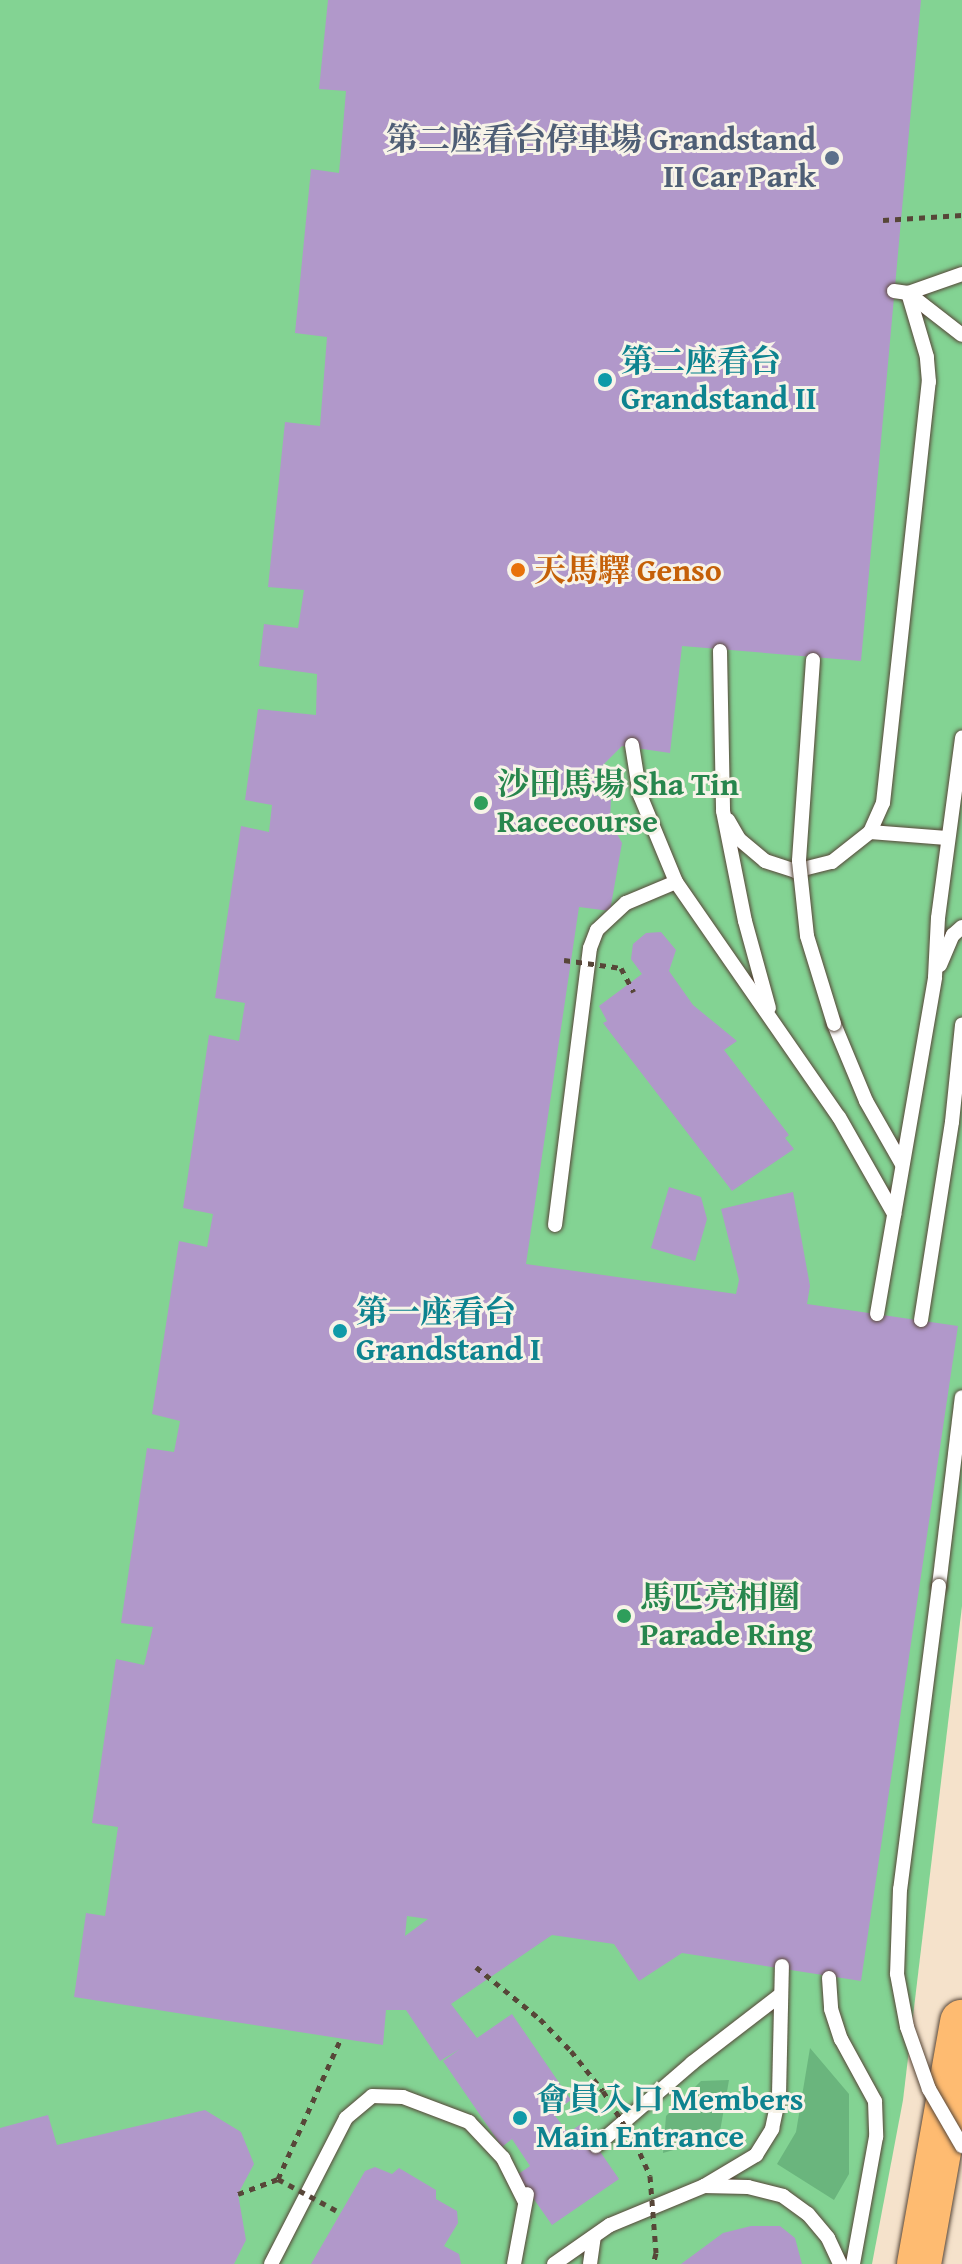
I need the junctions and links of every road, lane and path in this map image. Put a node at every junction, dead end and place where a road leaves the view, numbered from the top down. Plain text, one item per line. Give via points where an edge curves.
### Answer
1 (962, 215) edge
2 (883, 220) dead end
3 (962, 274) edge
4 (901, 292) junction
5 (962, 335) edge
6 (720, 651) dead end
7 (813, 660) dead end
8 (962, 738) edge
9 (632, 745) dead end
10 (723, 811) junction
11 (870, 832) junction
12 (947, 838) junction
13 (676, 882) junction
14 (962, 927) edge
15 (564, 960) dead end
16 (935, 977) junction
17 (634, 992) dead end
18 (773, 1020) junction
19 (962, 1025) edge
20 (902, 1164) junction
21 (894, 1214) junction
22 (555, 1225) dead end
23 (877, 1314) dead end
24 (921, 1320) dead end
25 (962, 1397) edge
26 (782, 1966) dead end
27 (476, 1967) dead end
28 (829, 1978) dead end
29 (779, 1996) junction
30 (962, 2022) edge
31 (341, 2038) dead end
32 (596, 2146) dead end
33 (962, 2146) edge
34 (278, 2179) junction
35 (704, 2186) junction
36 (238, 2194) dead end
37 (341, 2213) dead end
38 (594, 2237) junction
39 (271, 2264) edge
40 (514, 2264) edge
41 (554, 2264) edge
42 (590, 2264) edge
43 (653, 2264) edge
44 (840, 2264) edge
45 (853, 2264) edge
46 (919, 2264) edge

1 - 2 path
3 - 4 lane
4 - 5 lane
4 - 11 lane via 927,357 929,382 883,803
6 - 10 lane
7 - 20 lane, bridge via 799,861 807,936 834,1024 866,1101
8 - 12 lane
9 - 13 lane via 640,795
10 - 11 lane via 739,839 765,861 795,871 832,862
10 - 18 lane via 745,921
11 - 12 lane
12 - 16 lane
13 - 18 lane
13 - 22 lane via 626,903 597,930 590,948
14 - 16 lane via 953,935
15 - 17 path, bridge via 621,968
16 - 20 lane
18 - 21 lane via 867,1161
19 - 24 lane
20 - 21 lane
21 - 23 lane
25 - 33 lane, bridge via 900,1889 897,1974 907,2027 929,2089
26 - 29 lane
27 - 43 path, bridge via 571,2051 635,2142 650,2176
28 - 45 lane via 831,2009 841,2039 875,2101 876,2137
29 - 32 lane
29 - 35 lane via 779,2095 772,2129 756,2155
30 - 46 highway
31 - 34 path
34 - 36 path
34 - 37 path, bridge
35 - 38 lane via 610,2225
35 - 44 lane via 748,2187 783,2196 818,2226
38 - 41 lane
38 - 42 lane
39 - 40 lane via 346,2118 372,2096 403,2097 469,2122 503,2158 526,2196

